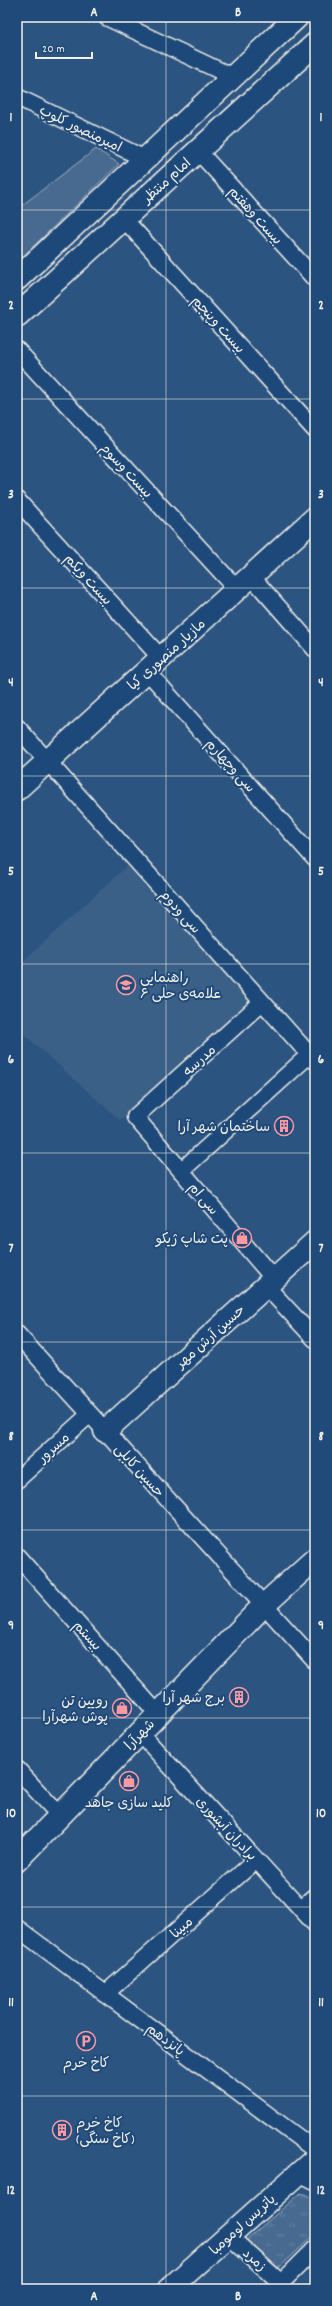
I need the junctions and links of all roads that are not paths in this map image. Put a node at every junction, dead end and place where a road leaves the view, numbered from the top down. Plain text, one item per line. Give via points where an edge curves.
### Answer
1 (106, 17) edge
2 (297, 17) edge
3 (315, 44) edge
4 (233, 77) junction
5 (17, 97) edge
6 (198, 151) junction
7 (145, 159) junction
8 (124, 218) junction
9 (17, 279) edge
10 (315, 279) edge
11 (17, 316) edge
12 (17, 350) edge
13 (315, 430) edge
14 (17, 500) edge
15 (315, 518) edge
16 (244, 583) junction
17 (315, 649) edge
18 (154, 664) junction
19 (17, 727) edge
20 (48, 761) junction
21 (17, 789) edge
22 (315, 859) edge
23 (262, 1002) junction
24 (312, 1058) edge
25 (135, 1117) joint
26 (181, 1171) junction
27 (315, 1242) edge
28 (270, 1282) junction
29 (17, 1334) edge
30 (315, 1339) edge
31 (90, 1414) junction
32 (105, 1431) junction
33 (17, 1480) edge
34 (17, 1556) edge
35 (315, 1559) edge
36 (264, 1605) junction
37 (315, 1661) edge
38 (158, 1714) junction
39 (140, 1733) junction
40 (17, 1769) edge
41 (60, 1816) junction
42 (17, 1860) edge
43 (256, 1860) junction
44 (315, 1896) edge
45 (301, 1908) junction
46 (315, 1924) edge
47 (17, 1928) edge
48 (105, 1994) junction
49 (315, 2150) edge
50 (310, 2171) edge
51 (229, 2236) junction
52 (315, 2249) edge
53 (278, 2286) edge
54 (170, 2289) edge

1 - 4 street
2 - 4 main road, امام منتظر
3 - 6 main road, امام منتظر
4 - 7 main road, امام منتظر
5 - 7 street, امیرمنصور کلوپ
6 - 8 main road, امام منتظر
6 - 10 street, بیست وهفتم
7 - 9 main road, امام منتظر
8 - 11 main road, امام منتظر
8 - 13 street, بیست وپنجم
12 - 16 street, بیست وسوم
14 - 18 street, بیست ویکم
15 - 16 main road, مازیار منصوری کیا
16 - 17 street, بیست وسوم
16 - 18 main road, مازیار منصوری کیا
18 - 20 main road, مازیار منصوری کیا
18 - 22 street, سی وچهارم
19 - 20 street, سی ودوم
20 - 21 main road, مازیار منصوری کیا
20 - 23 street, سی ودوم
23 - 24 street, سی ودوم
23 - 25 street, مدرسه
24 - 26 street
25 - 26 street, سی ام
26 - 28 street, سی ام
27 - 28 main road, حسین آرش مهر
28 - 30 street, سی ام
28 - 32 main road, حسین آرش مهر
29 - 31 street, حسین کابلی
31 - 32 street, حسین کابلی
31 - 33 street, مسرور
32 - 36 street, حسین کابلی
34 - 38 street, بیستم
35 - 36 main road, شهرآرا
36 - 37 street, حسین کابلی
36 - 38 main road, شهرآرا
38 - 39 main road, شهرآرا
39 - 41 main road, شهرآرا
39 - 43 street, برادران آبشوری
40 - 41 street
41 - 42 main road, شهرآرا
43 - 45 street, برادران آبشوری
43 - 48 street, مبینا
44 - 45 street
45 - 46 street, برادران آبشوری
47 - 48 street, پانزدهم
48 - 49 street, پانزدهم
50 - 51 main road, پاتریس لومومبا
51 - 53 street, زمرد
51 - 54 main road, پاتریس لومومبا
52 - 53 street

